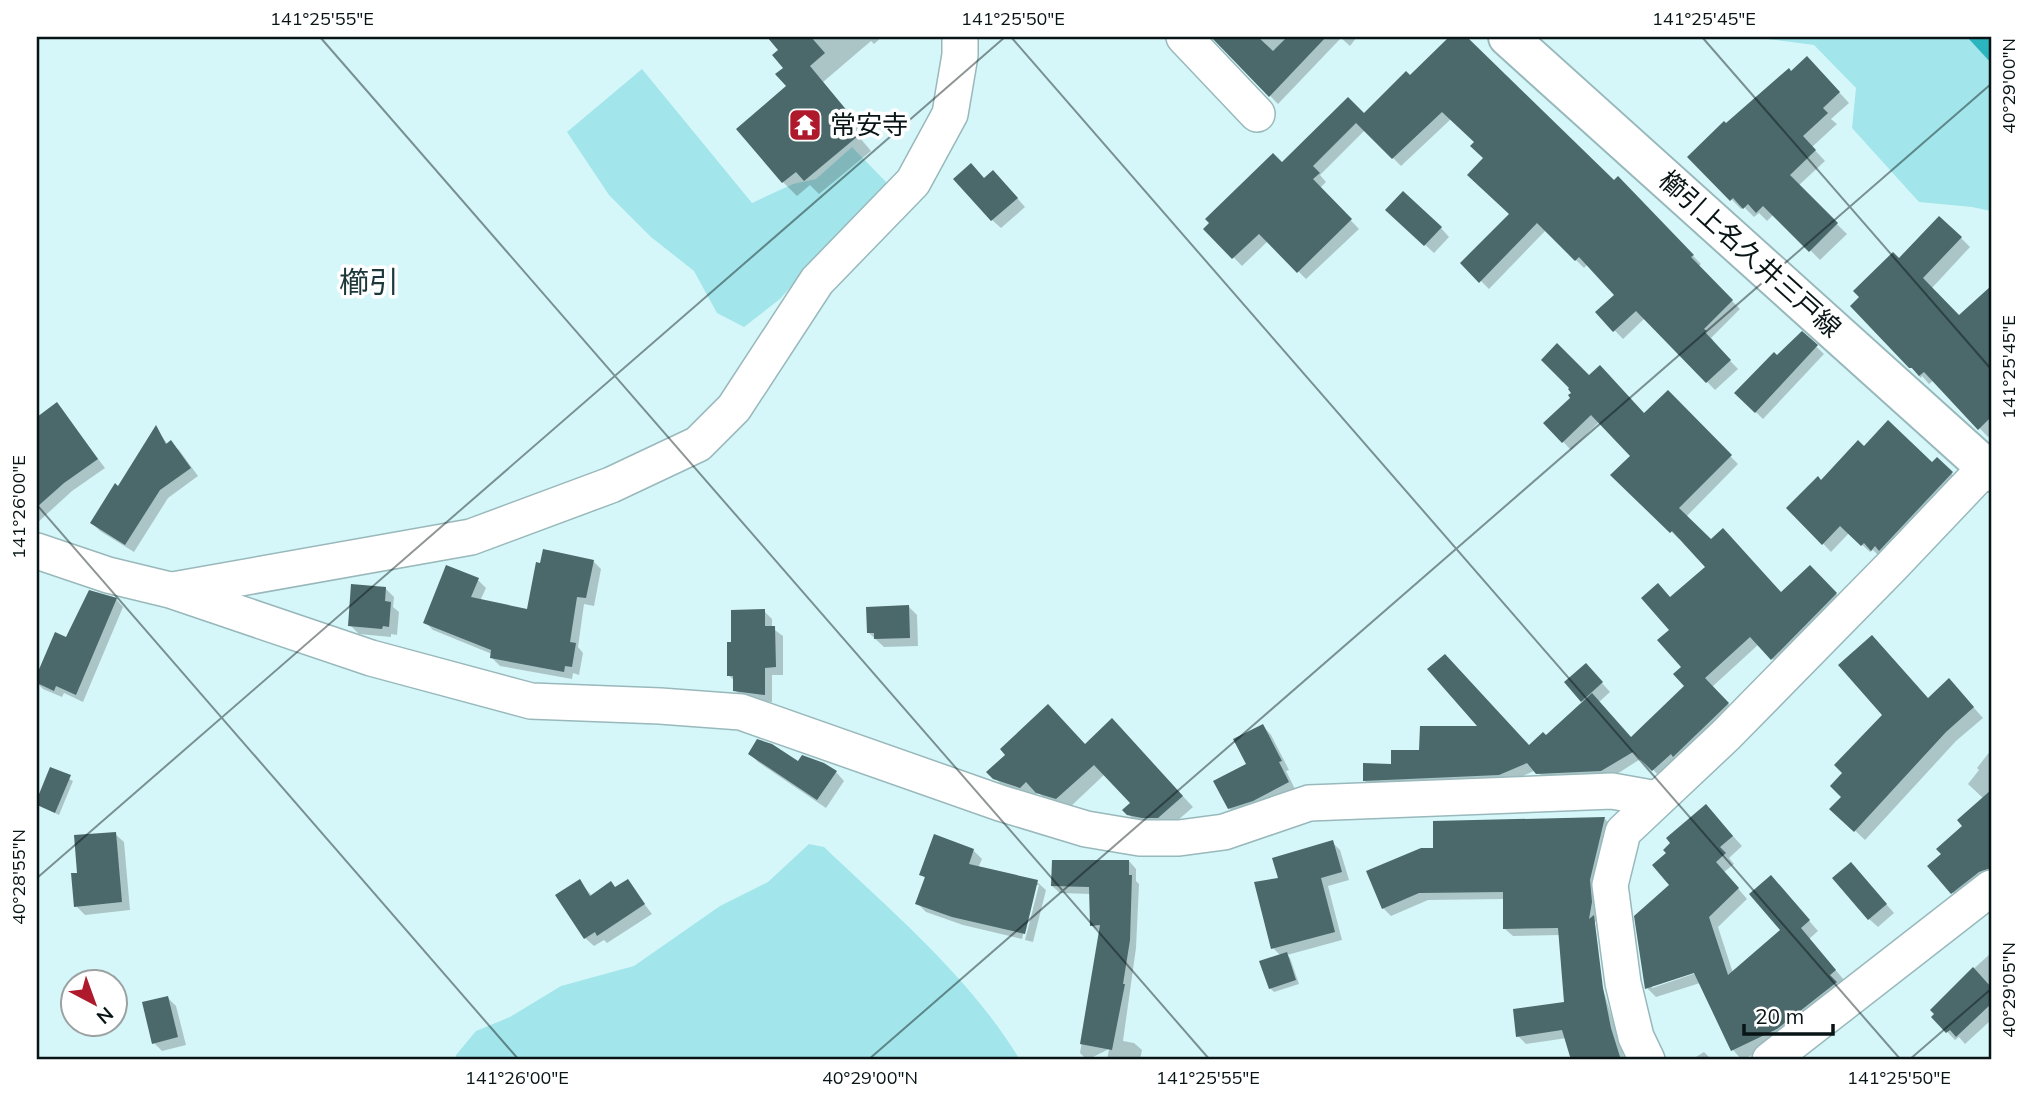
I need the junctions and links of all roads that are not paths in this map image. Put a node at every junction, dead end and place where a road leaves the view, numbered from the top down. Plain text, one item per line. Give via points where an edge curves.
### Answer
1 (960, 37) edge
2 (1184, 37) edge
3 (1508, 37) edge
4 (1257, 114) dead end
5 (1989, 470) edge
6 (37, 551) edge
7 (170, 590) junction
8 (1657, 799) junction
9 (1991, 888) edge
10 (1647, 1060) edge
11 (1770, 1060) edge

1 - 7 street via 950,114 913,182 817,281 734,408 698,444 611,485 471,537
2 - 4 street
3 - 5 main road, 櫛引上名久井三戸線
5 - 8 street
6 - 7 street
7 - 8 street via 371,658 531,701 741,712 1000,803 1086,830 1140,838 1224,832 1309,803 1612,791
8 - 10 street via 1623,832 1610,885 1623,983 1636,1037
9 - 11 street

